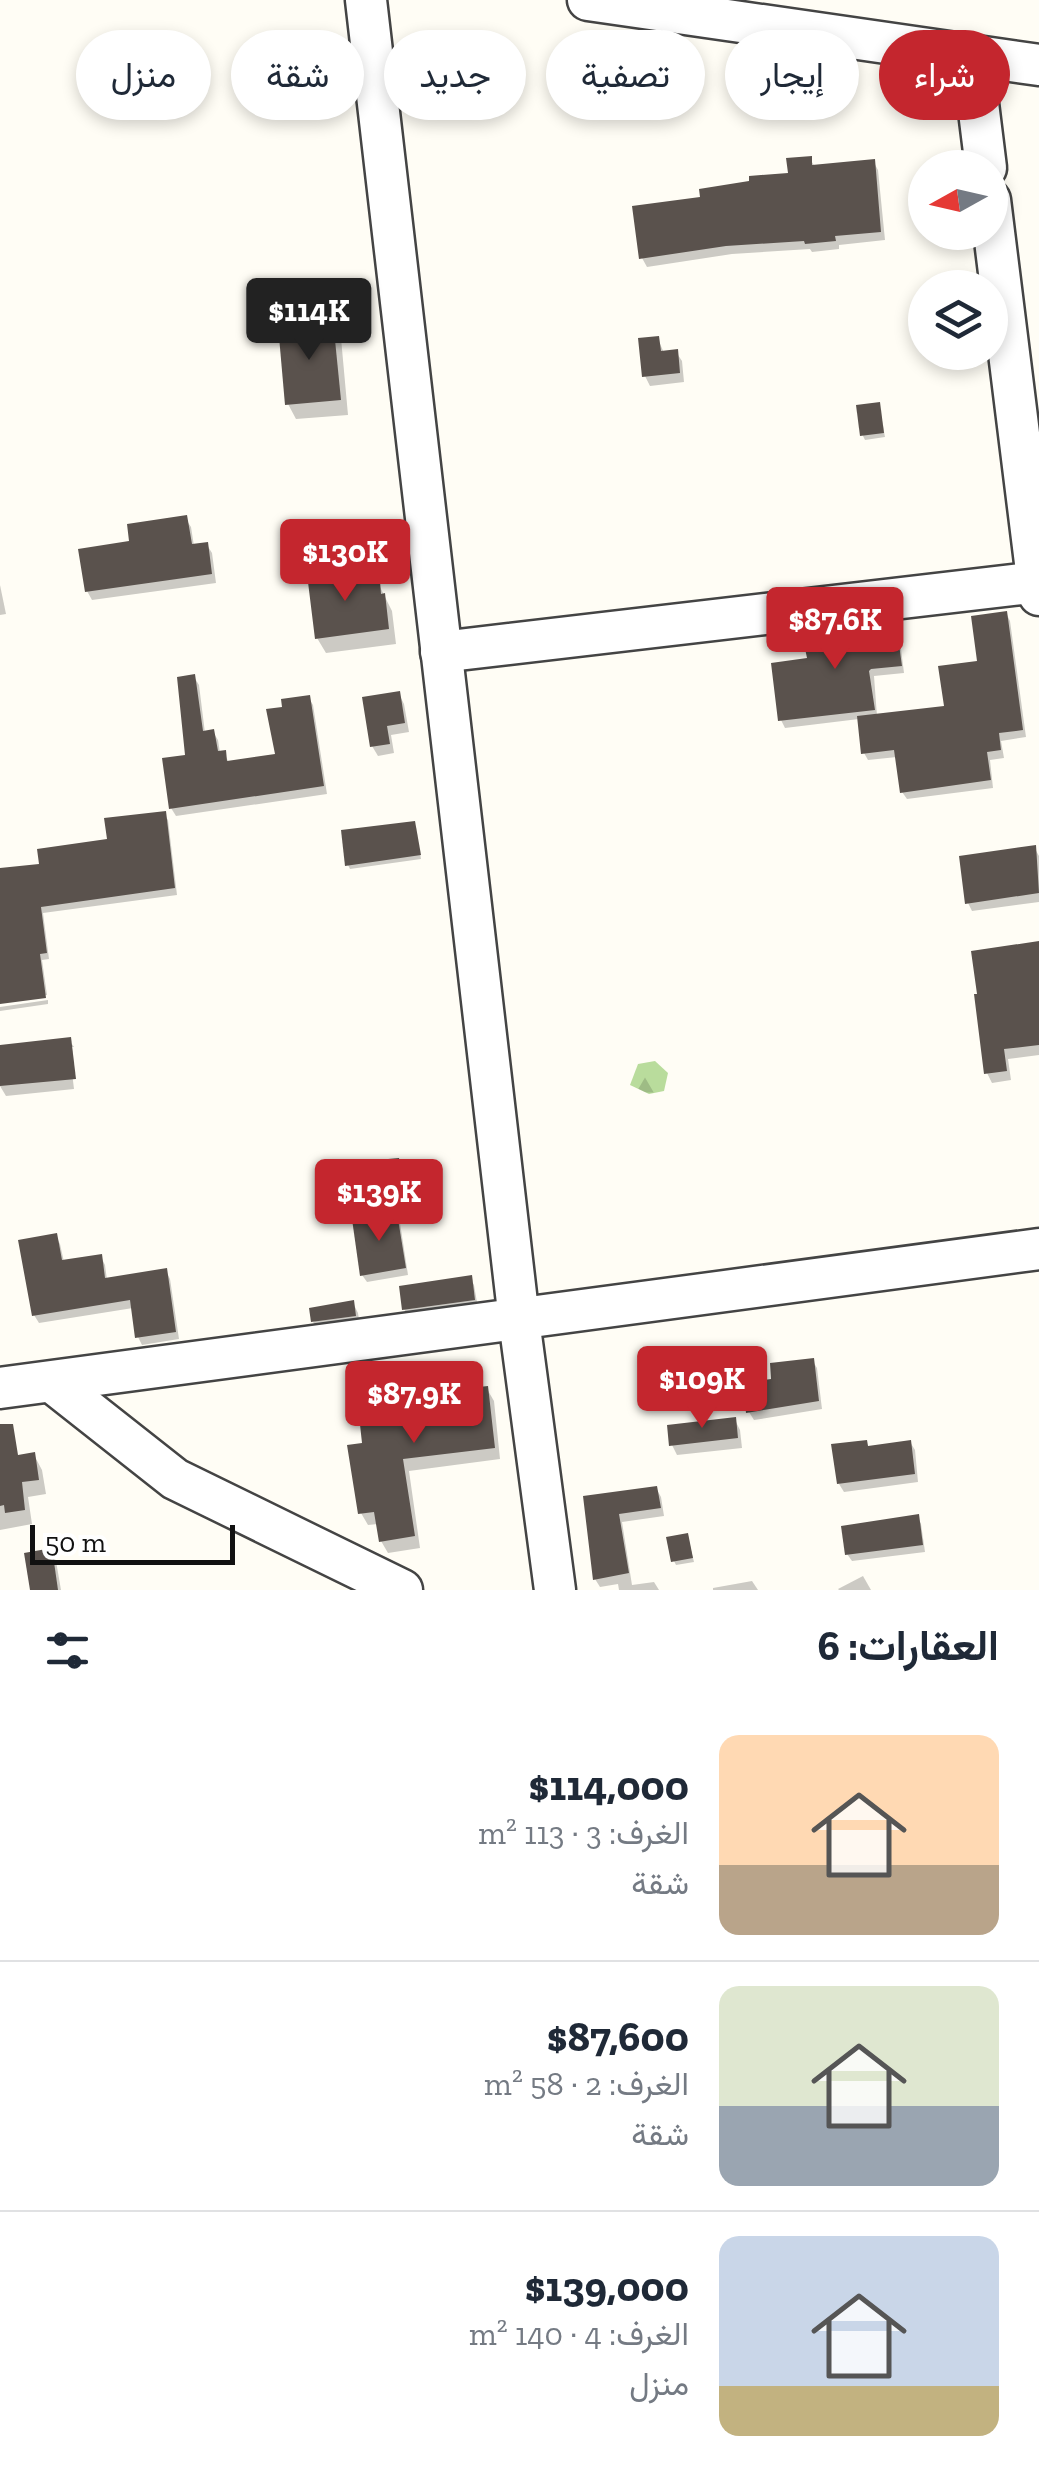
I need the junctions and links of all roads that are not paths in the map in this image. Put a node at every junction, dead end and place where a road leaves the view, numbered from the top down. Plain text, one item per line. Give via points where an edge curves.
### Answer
1 (366, 0) edge
2 (588, 0) edge
3 (879, 42) edge
4 (1010, 60) edge
5 (1039, 64) edge
6 (980, 120) edge
7 (984, 150) edge
8 (996, 250) edge
9 (1038, 586) edge
10 (441, 652) junction
11 (1039, 1249) edge
12 (519, 1320) junction
13 (52, 1382) junction
14 (0, 1388) edge
15 (402, 1590) edge
16 (555, 1590) edge

1 - 10 street
2 - 3 street
4 - 5 street
6 - 7 street
8 - 9 street
9 - 10 street
10 - 12 street
11 - 12 street
12 - 13 street
12 - 16 street
13 - 14 street
13 - 15 street via 175,1479

